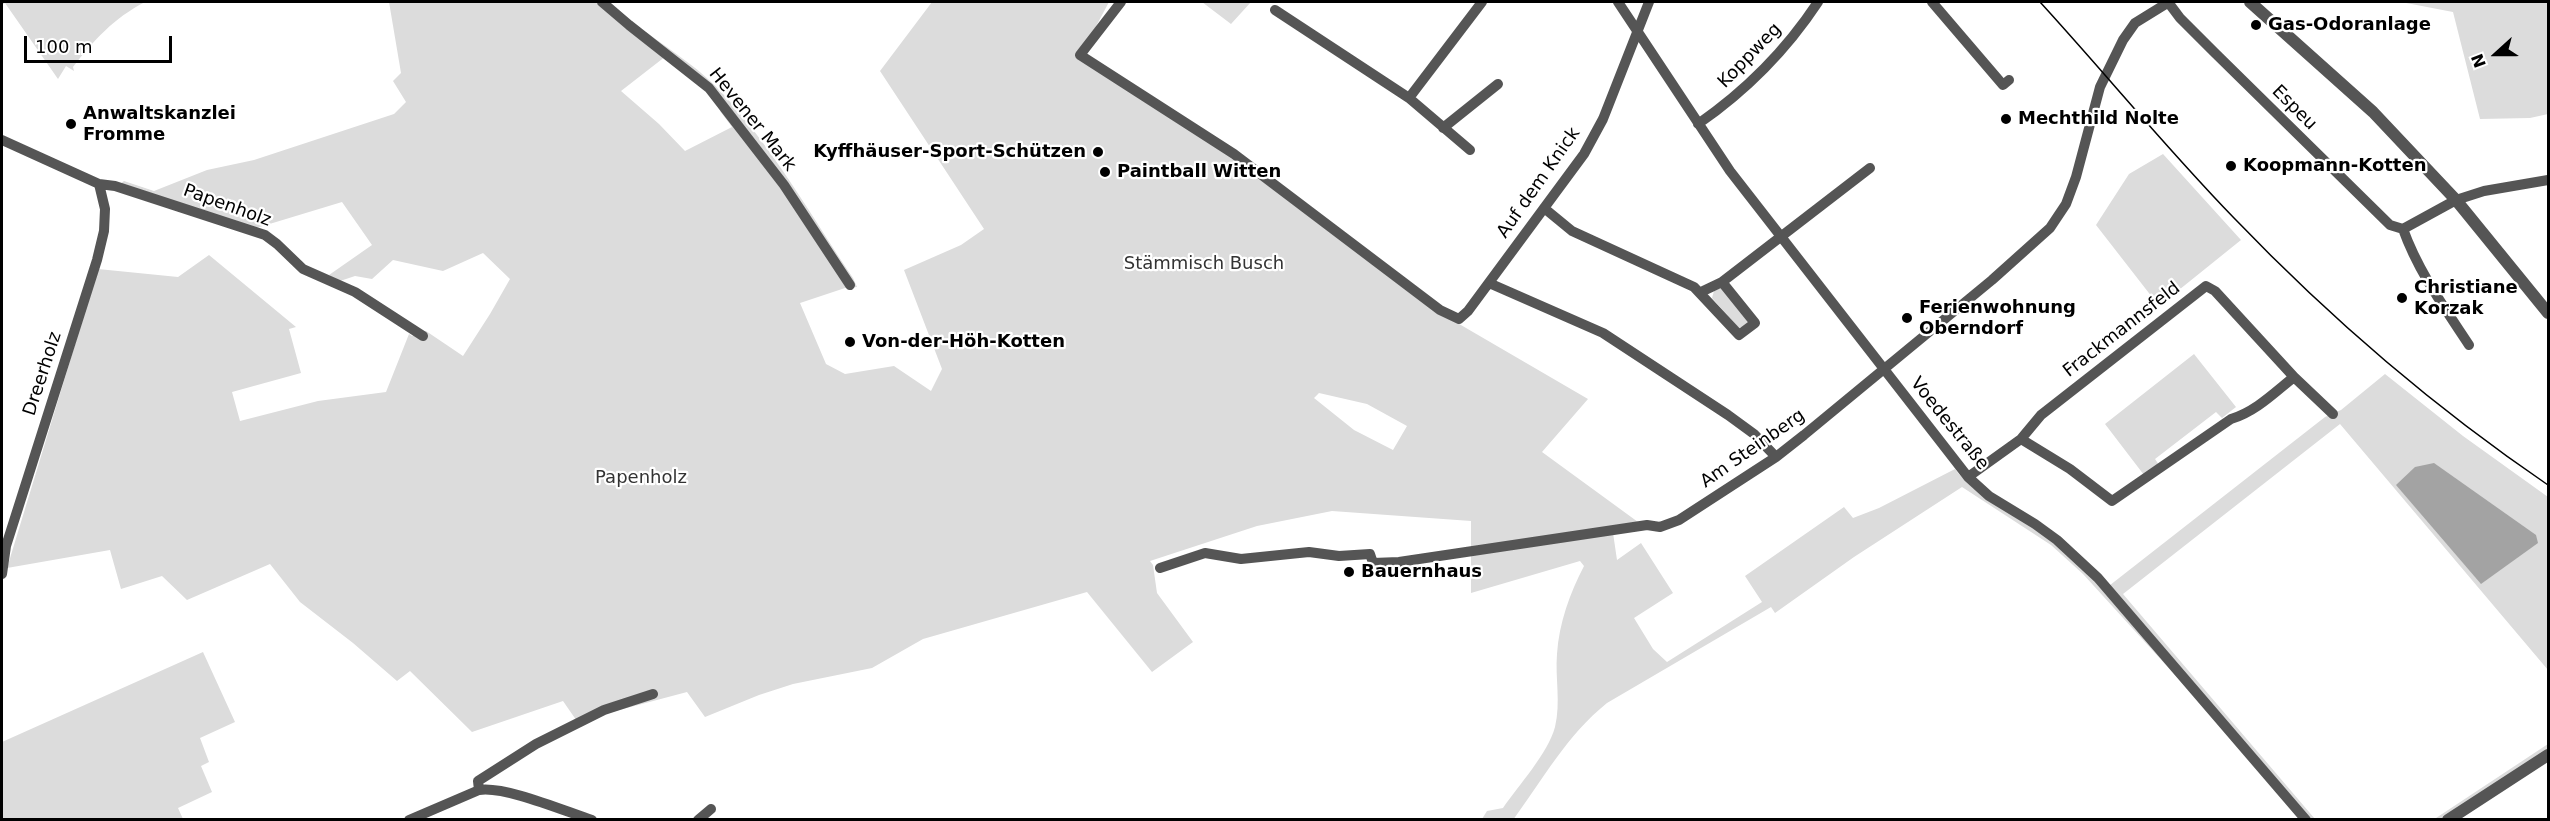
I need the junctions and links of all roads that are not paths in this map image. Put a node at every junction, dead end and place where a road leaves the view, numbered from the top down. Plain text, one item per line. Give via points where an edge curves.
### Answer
1 (602, 2) edge
2 (1121, 2) edge
3 (1482, 2) edge
4 (1618, 2) edge
5 (1649, 2) edge
6 (1818, 2) edge
7 (1932, 2) edge
8 (2168, 2) edge
9 (2250, 2) edge
10 (1275, 10) dead end
11 (1638, 32) junction
12 (2009, 80) dead end
13 (1498, 84) dead end
14 (1409, 98) junction
15 (1698, 124) junction
16 (1443, 128) junction
17 (2, 140) edge
18 (1470, 150) dead end
19 (1869, 168) dead end
20 (2548, 180) edge
21 (99, 184) junction
22 (2456, 200) junction
23 (1544, 208) junction
24 (2403, 229) junction
25 (1779, 235) junction
26 (1722, 282) junction
27 (1489, 283) junction
28 (850, 285) dead end
29 (1701, 292) junction
30 (2548, 313) edge
31 (423, 336) dead end
32 (2469, 345) dead end
33 (1883, 368) junction
34 (2294, 377) junction
35 (2333, 414) dead end
36 (2021, 439) junction
37 (1776, 457) junction
38 (1968, 477) junction
39 (1160, 568) dead end
40 (2, 574) edge
41 (653, 694) dead end
42 (2548, 755) edge
43 (479, 790) junction
44 (711, 809) dead end
45 (409, 819) edge
46 (592, 819) edge
47 (698, 819) edge
48 (2306, 819) edge
49 (2448, 819) edge

1 - 28 street, Hevener Mark via 709,88 784,185
2 - 27 street, Auf dem Knick via 1080,55 1234,154 1440,310 1459,319
3 - 14 street
4 - 11 street, Voedestraße
5 - 11 street, Auf dem Knick
6 - 15 street, Koppweg via 1758,76 1733,100
7 - 12 street via 2003,85
8 - 24 street, Espeu via 2193,32 2373,210 2390,225
8 - 33 street, Am Steinberg via 2135,23 2122,40 2100,87 2066,204 2050,228
9 - 22 street via 2373,112
10 - 14 street
11 - 15 street, Voedestraße
11 - 23 street, Auf dem Knick via 1603,119 1584,154
13 - 16 street
14 - 16 street
15 - 25 street, Voedestraße
16 - 18 street
17 - 21 street, Papenholz
19 - 25 street
20 - 22 street
21 - 31 street, Papenholz via 116,186 265,235 303,269 355,292
21 - 40 street, Dreerholz via 105,209 97,260 6,546
22 - 24 street
22 - 30 street
23 - 27 street, Auf dem Knick
23 - 29 street via 1572,231
24 - 32 street via 2431,288
25 - 26 street
25 - 33 street, Voedestraße
26 - 29 street
26 - 29 street via 1755,323 1739,335
27 - 37 street via 1603,333 1728,415
33 - 37 street, Am Steinberg
33 - 38 street, Voedestraße
34 - 35 street, Frackmannsfeld
34 - 36 street via 2245,415 2231,419 2112,501
34 - 36 street, Frackmannsfeld via 2206,286 2049,409
36 - 38 street, Frackmannsfeld
37 - 39 street, Am Steinberg via 1679,520 1660,527 1647,525 1399,561 1373,563 1370,554 1355,553 1339,556 1309,552 1241,559 1205,553
38 - 48 street, Voedestraße via 1989,496 2057,540 2098,578
41 - 43 street via 604,710 536,744 478,781
42 - 49 street
43 - 45 street
43 - 46 street via 513,794
44 - 47 street

